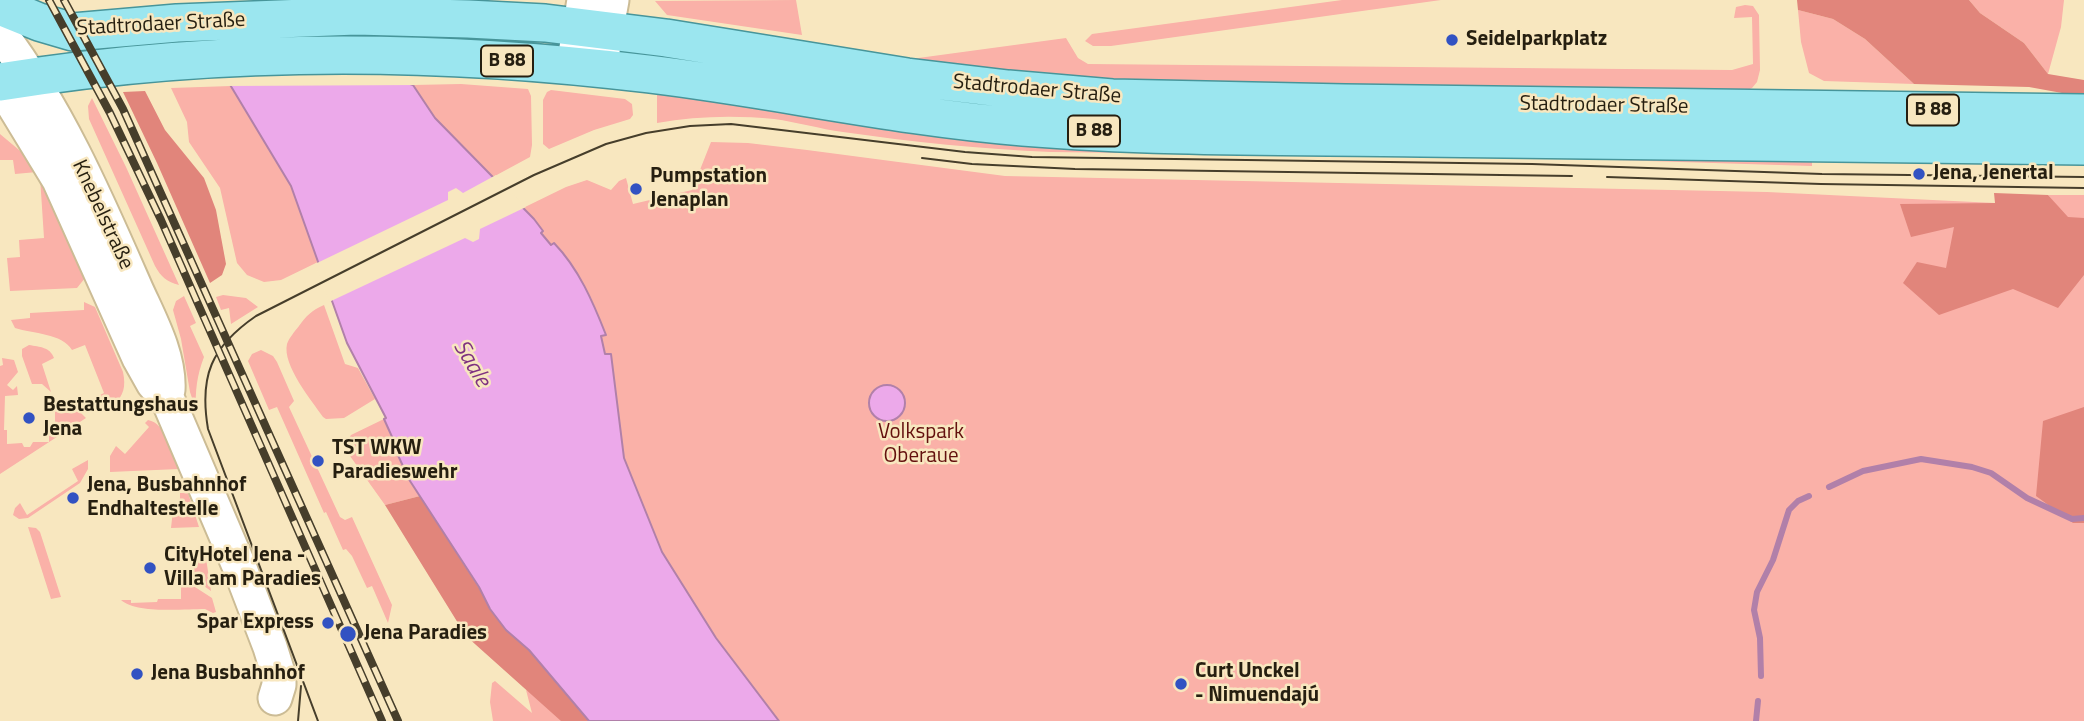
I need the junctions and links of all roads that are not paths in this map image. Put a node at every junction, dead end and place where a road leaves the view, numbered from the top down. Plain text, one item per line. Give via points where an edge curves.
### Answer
1 (595, 14) edge
2 (2, 31) edge
3 (587, 68) junction
4 (10, 81) edge
5 (2084, 113) edge
6 (2084, 146) edge
7 (282, 709) edge

1 - 2 main road, Stadtrodaer Straße / B 88 via 332,16 73,32
1 - 3 main road
1 - 5 main road, Stadtrodaer Straße / B 88 via 666,38 907,76 1112,97
2 - 4 main road, Knebelstraße
3 - 4 main road, Stadtrodaer Straße / B 88 via 440,57 308,56 124,65
3 - 6 main road, Stadtrodaer Straße / B 88 via 1027,128 1148,134
4 - 7 main road, Knebelstraße via 66,137 143,303 169,373 168,400 214,511 230,600 257,677

